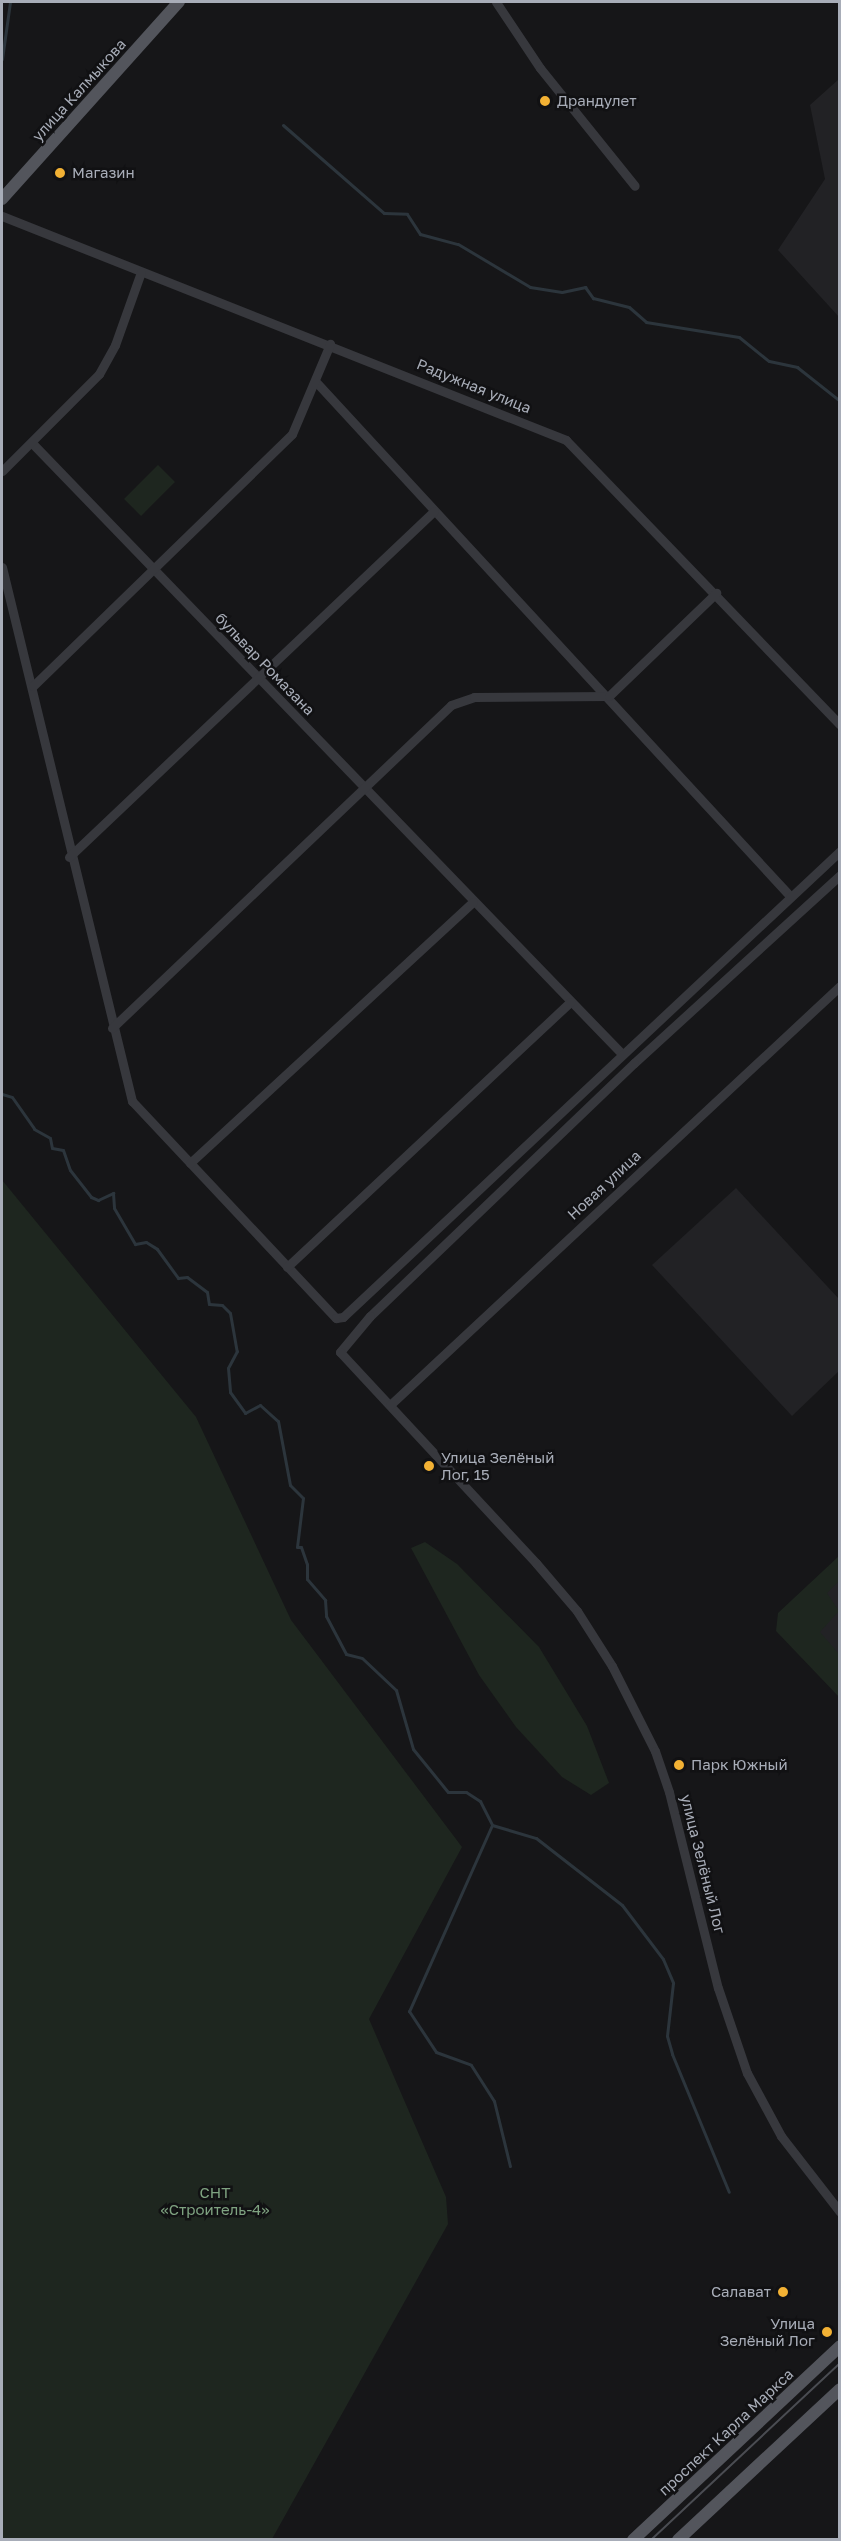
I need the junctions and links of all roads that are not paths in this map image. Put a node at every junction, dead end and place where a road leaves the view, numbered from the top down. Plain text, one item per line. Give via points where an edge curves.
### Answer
1 (179, 2) edge
2 (496, 2) edge
3 (635, 186) dead end
4 (2, 199) edge
5 (2, 216) edge
6 (141, 272) junction
7 (330, 344) junction
8 (317, 383) junction
9 (32, 443) junction
10 (2, 471) edge
11 (434, 511) junction
12 (2, 567) edge
13 (154, 571) junction
14 (716, 593) junction
15 (255, 676) junction
16 (33, 686) junction
17 (609, 696) junction
18 (840, 725) edge
19 (365, 786) junction
20 (840, 851) edge
21 (69, 857) junction
22 (840, 875) edge
23 (790, 896) junction
24 (473, 902) junction
25 (840, 986) edge
26 (570, 1002) junction
27 (112, 1029) junction
28 (622, 1054) junction
29 (190, 1163) junction
30 (287, 1267) junction
31 (390, 1405) junction
32 (840, 2212) edge
33 (840, 2346) edge
34 (840, 2389) edge
35 (633, 2540) edge
36 (678, 2540) edge

1 - 4 main road, улица Калмыкова
2 - 3 street via 540,68
5 - 6 street, Радужная улица
6 - 7 street, Радужная улица
6 - 9 street via 115,345 99,374
7 - 8 street
7 - 14 street, Радужная улица via 566,440
8 - 11 street
8 - 13 street via 292,434
9 - 10 street
9 - 13 street, бульвар Ромазана
11 - 15 street
11 - 17 street
12 - 16 street
13 - 15 street, бульвар Ромазана
13 - 16 street
14 - 17 street
14 - 18 street, Радужная улица
15 - 19 street, бульвар Ромазана
15 - 21 street
16 - 21 street
17 - 19 street via 462,699
17 - 23 street
19 - 24 street, бульвар Ромазана
19 - 27 street
20 - 23 street
21 - 27 street
22 - 31 street, улица Зелёный Лог via 634,1063 370,1316 340,1352
23 - 28 street
24 - 26 street, бульвар Ромазана
24 - 29 street
25 - 31 street, Новая улица
26 - 28 street, бульвар Ромазана
26 - 30 street
27 - 29 street via 132,1101
28 - 30 street via 341,1319 333,1317
29 - 30 street
31 - 32 street, улица Зелёный Лог via 577,1611 612,1666 655,1751 669,1792 718,1988 744,2065 781,2136
33 - 35 main road, проспект Карла Маркса
34 - 36 main road

